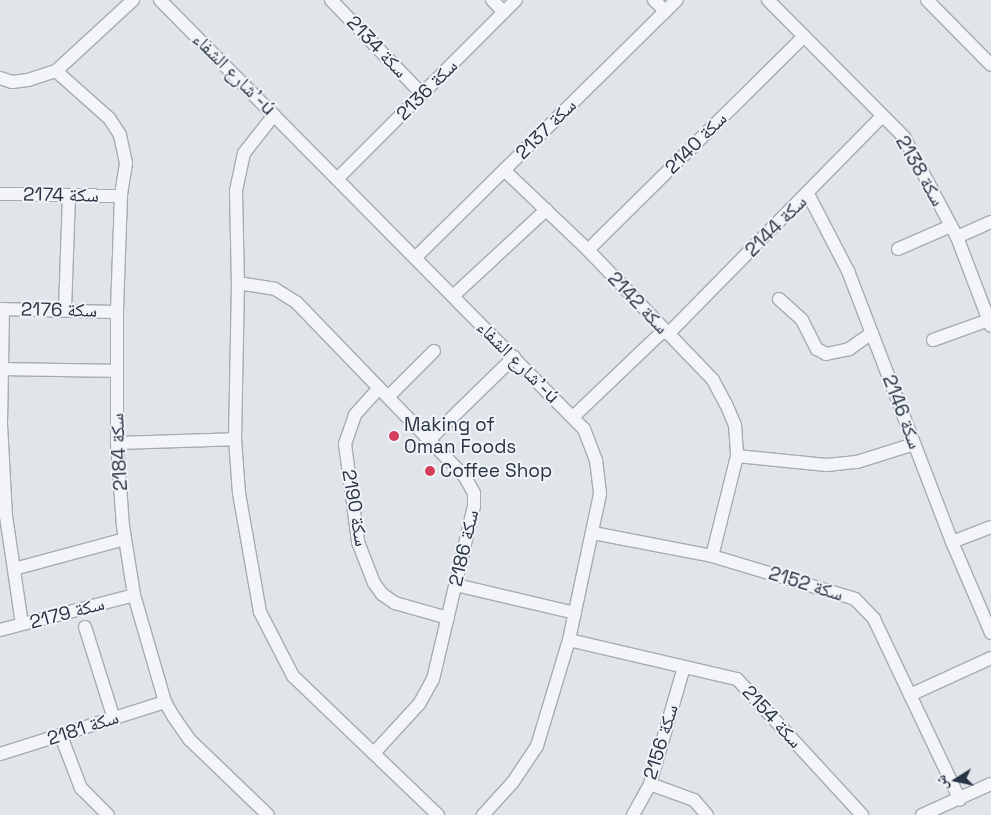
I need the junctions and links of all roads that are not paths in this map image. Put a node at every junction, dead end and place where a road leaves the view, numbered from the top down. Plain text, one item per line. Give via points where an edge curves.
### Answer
1 (133, 0) edge
2 (160, 0) edge
3 (331, 0) edge
4 (492, 0) edge
5 (516, 0) edge
6 (654, 0) edge
7 (677, 0) edge
8 (768, 0) edge
9 (927, 0) edge
10 (665, 11) junction
11 (504, 12) junction
12 (804, 36) junction
13 (991, 65) edge
14 (56, 71) junction
15 (0, 78) edge
16 (422, 94) junction
17 (274, 114) junction
18 (882, 116) junction
19 (504, 170) junction
20 (337, 179) junction
21 (0, 194) edge
22 (808, 194) junction
23 (69, 195) junction
24 (121, 196) junction
25 (546, 210) junction
26 (991, 222) edge
27 (954, 231) junction
28 (898, 249) dead end
29 (588, 250) junction
30 (415, 258) junction
31 (238, 283) junction
32 (453, 296) junction
33 (779, 299) dead end
34 (2, 309) edge
35 (66, 310) junction
36 (117, 312) junction
37 (990, 323) edge
38 (666, 332) junction
39 (872, 333) junction
40 (933, 340) dead end
41 (434, 351) dead end
42 (514, 357) junction
43 (2, 369) junction
44 (117, 371) junction
45 (379, 388) junction
46 (388, 397) junction
47 (573, 417) junction
48 (0, 424) edge
49 (235, 439) junction
50 (429, 440) junction
51 (117, 443) junction
52 (914, 444) junction
53 (737, 456) junction
54 (991, 527) edge
55 (593, 533) junction
56 (125, 540) junction
57 (952, 542) junction
58 (712, 556) junction
59 (14, 569) junction
60 (456, 585) junction
61 (134, 595) junction
62 (575, 613) junction
63 (448, 618) junction
64 (22, 624) junction
65 (85, 626) dead end
66 (0, 630) edge
67 (991, 633) edge
68 (569, 640) junction
69 (991, 658) edge
70 (684, 667) junction
71 (910, 695) junction
72 (165, 702) junction
73 (114, 719) junction
74 (61, 736) junction
75 (374, 753) junction
76 (0, 754) edge
77 (650, 784) junction
78 (991, 784) edge
79 (960, 800) junction
80 (108, 815) edge
81 (268, 815) edge
82 (438, 815) edge
83 (483, 815) edge
84 (633, 815) edge
85 (707, 815) edge
86 (862, 815) edge
87 (922, 815) edge

1 - 14 street
2 - 17 street, شارع الشفاء'-ú
3 - 16 street, سكة 2134
4 - 11 street
5 - 11 street, سكة 2136
6 - 10 street
7 - 10 street, سكة 2137
8 - 12 street, سكة 2138
9 - 13 street
10 - 19 street, سكة 2137
11 - 16 street, سكة 2136
12 - 18 street, سكة 2138
12 - 29 street, سكة 2140
14 - 15 street via 12,82
14 - 24 street, سكة 2184 via 109,118 120,135 126,163
16 - 20 street, سكة 2136
17 - 20 street, شارع الشفاء'-ú
17 - 31 street via 244,153 236,191
18 - 22 street, سكة 2144
18 - 27 street, سكة 2138 via 904,137
19 - 25 street, سكة 2142
19 - 30 street, سكة 2137
20 - 30 street, شارع الشفاء'-ú
21 - 23 street, سكة 2174
22 - 38 street, سكة 2144
22 - 39 street, سكة 2146 via 848,271
23 - 24 street, سكة 2174
23 - 35 street
24 - 36 street, سكة 2184
25 - 29 street, سكة 2142
25 - 32 street
26 - 27 street
27 - 28 street
27 - 37 street, سكة 2138
29 - 38 street, سكة 2142
30 - 32 street, شارع الشفاء'-ú
31 - 45 street, سكة 2186 via 275,289 292,298
31 - 49 street
32 - 42 street, شارع الشفاء'-ú
33 - 39 street via 802,320 817,349 826,354 848,349
34 - 35 street, سكة 2176
34 - 43 street
35 - 36 street, سكة 2176
36 - 44 street, سكة 2184
37 - 40 street
38 - 47 street, سكة 2144
38 - 53 street, سكة 2142 via 713,380 736,425
39 - 52 street, سكة 2146
41 - 46 street
42 - 47 street, شارع الشفاء'-ú
42 - 50 street
43 - 44 street
43 - 48 street
44 - 51 street, سكة 2184
45 - 46 street, سكة 2186
45 - 63 street, سكة 2190 via 355,416 345,444 358,542 374,583 382,594 395,603
46 - 50 street, سكة 2186
47 - 55 street, شارع الشفاء'-ú via 584,428 596,460 600,494
48 - 59 street via 6,516
49 - 51 street
49 - 75 street via 239,493 260,612 293,676
50 - 60 street, سكة 2186 via 465,476 474,493
51 - 56 street, سكة 2184
52 - 53 street via 857,462 827,465
52 - 57 street, سكة 2146
53 - 58 street, سكة 2142
54 - 57 street
55 - 58 street, سكة 2152
55 - 62 street, شارع الشفاء'-ú
56 - 59 street
56 - 61 street, سكة 2184
57 - 67 street, سكة 2146
58 - 71 street, سكة 2152 via 855,599 874,619
59 - 64 street
60 - 62 street
60 - 63 street, سكة 2186
61 - 64 street, سكة 2179
61 - 72 street, سكة 2184
62 - 68 street, شارع الشفاء'-ú
63 - 75 street, سكة 2186 via 429,688 419,704
64 - 66 street, سكة 2179
65 - 73 street
68 - 70 street, سكة 2154
68 - 83 street, شارع الشفاء'-ú via 537,746 513,782
69 - 71 street
70 - 77 street, سكة 2156
70 - 86 street, سكة 2154 via 737,679
71 - 79 street, سكة 2152
72 - 73 street, سكة 2181
72 - 81 street, سكة 2184 via 190,740
73 - 74 street, سكة 2181
74 - 76 street, سكة 2181
74 - 80 street via 81,788
75 - 82 street
77 - 84 street, سكة 2156
77 - 85 street via 694,800
78 - 79 street
79 - 87 street

